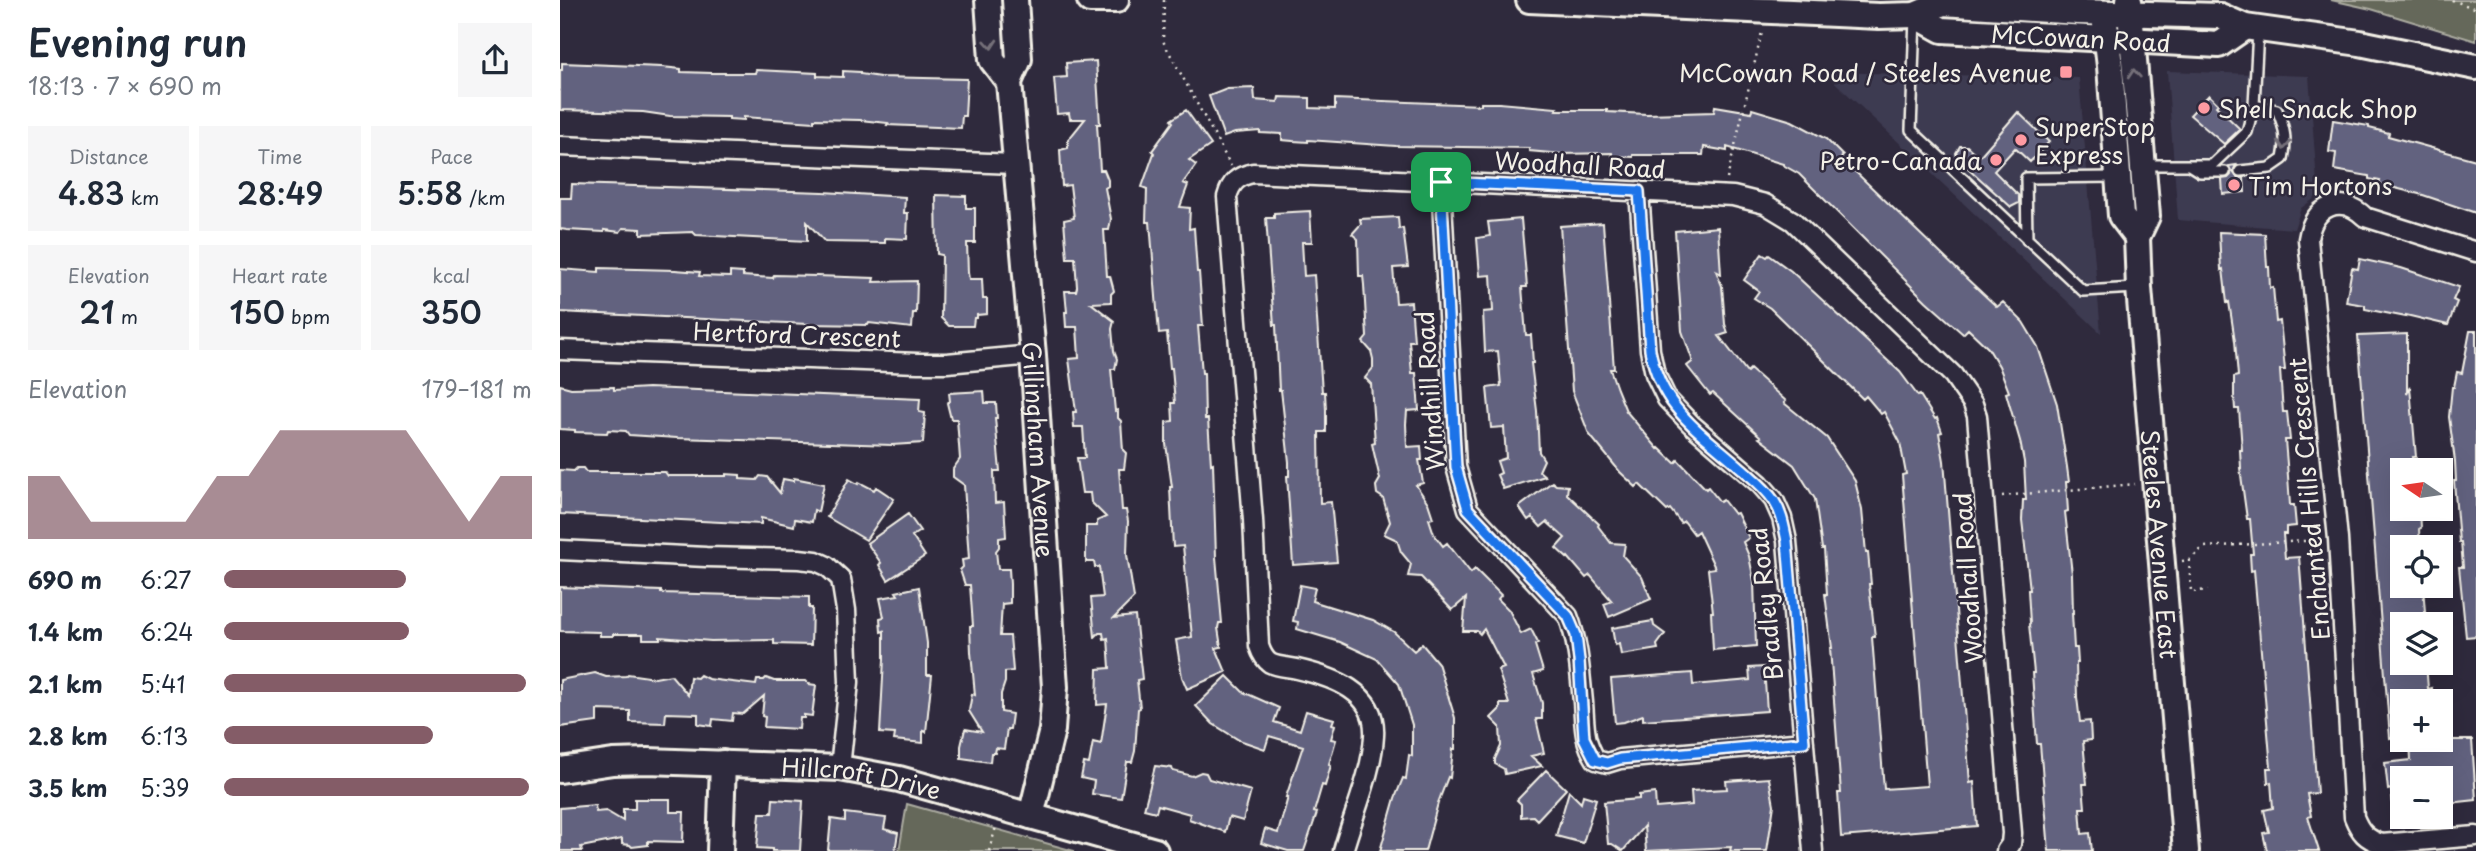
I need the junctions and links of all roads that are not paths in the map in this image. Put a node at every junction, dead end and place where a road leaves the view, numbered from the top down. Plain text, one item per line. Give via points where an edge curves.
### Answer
1 (988, 0) edge
2 (1015, 0) edge
3 (1090, 0) edge
4 (1116, 0) edge
5 (1529, 0) edge
6 (1726, 4) edge
7 (2102, 6) edge
8 (2130, 6) edge
9 (1837, 7) edge
10 (1915, 15) junction
11 (2252, 28) junction
12 (2107, 39) junction
13 (2132, 40) junction
14 (2476, 67) edge
15 (1009, 82) junction
16 (2254, 105) junction
17 (560, 146) edge
18 (1015, 164) junction
19 (2141, 165) junction
20 (2189, 165) junction
21 (2240, 171) dead end
22 (2225, 172) dead end
23 (2118, 177) junction
24 (1441, 182) junction
25 (1639, 191) junction
26 (2137, 237) junction
27 (2027, 240) junction
28 (2476, 252) edge
29 (2139, 288) junction
30 (560, 350) edge
31 (1033, 355) junction
32 (560, 550) edge
33 (1804, 742) junction
34 (723, 763) junction
35 (840, 768) junction
36 (560, 770) edge
37 (1031, 816) junction
38 (2476, 836) edge
39 (720, 851) edge
40 (1155, 851) edge
41 (1343, 851) edge
42 (1813, 851) edge
43 (2006, 851) edge
44 (2186, 851) edge

1 -> 15 main road, Gillingham Avenue via 992,60
2 - 15 main road, Gillingham Avenue via 1019,59
3 - 4 main road
5 - 6 main road, McCowan Road
6 - 9 main road, McCowan Road via 1767,11
7 - 8 main road, McCowan Road
7 - 10 main road, McCowan Road via 1943,3
7 - 12 main road, Steeles Avenue East
8 - 11 main road, McCowan Road via 2220,16
8 - 13 main road, Steeles Avenue East
9 - 10 main road, McCowan Road
10 - 12 main road, McCowan Road via 1942,30
10 - 27 lane via 1911,130
11 - 13 main road, McCowan Road via 2219,45
11 - 14 main road, McCowan Road via 2360,43
11 - 16 lane
12 - 13 main road, McCowan Road
12 - 23 main road, Steeles Avenue East
19 -> 13 main road, Steeles Avenue East
15 - 18 main road, Gillingham Avenue
16 - 20 lane via 2247,132 2212,165
16 -> 21 lane via 2277,110 2285,128 2283,159 2270,168
17 - 18 street
18 - 31 main road, Gillingham Avenue
19 - 20 lane
19 - 26 main road, Steeles Avenue East via 2147,216
20 - 22 lane via 2200,172
23 - 26 main road, Steeles Avenue East via 2121,216
23 - 27 lane via 2026,178
24 - 25 street, Woodhall Road
24 - 33 street, Windhill Road via 1459,483 1468,509 1568,616 1576,635 1584,738 1595,760 1607,763
24 - 41 street, Woodhall Road via 1253,173 1237,178 1227,197 1259,646 1269,663 1353,689 1371,716 1375,734
25 - 33 street, Bradley Road via 1655,374 1667,399 1760,484 1782,518
25 - 43 street, Woodhall Road via 1744,197 1776,209 1953,375 1973,404 1979,428 2012,833
26 - 29 main road, Steeles Avenue East
27 - 29 lane via 2083,291
28 - 38 street, Enchanted Hills Crescent via 2365,217 2342,205 2317,214 2308,239 2338,539 2354,817 2359,830 2382,844
29 - 44 main road, Steeles Avenue East
30 - 31 street, Hertford Crescent via 918,363
31 - 37 main road, Gillingham Avenue via 1055,687 1052,730
32 - 35 street via 799,559 827,566 841,579 846,610 849,682
33 - 42 street, Bradley Road
34 - 35 main road, Hillcroft Drive
34 - 36 main road, Hillcroft Drive via 631,761
34 - 39 main road
35 - 37 main road, Hillcroft Drive via 899,779
37 - 40 main road, Hillcroft Drive

